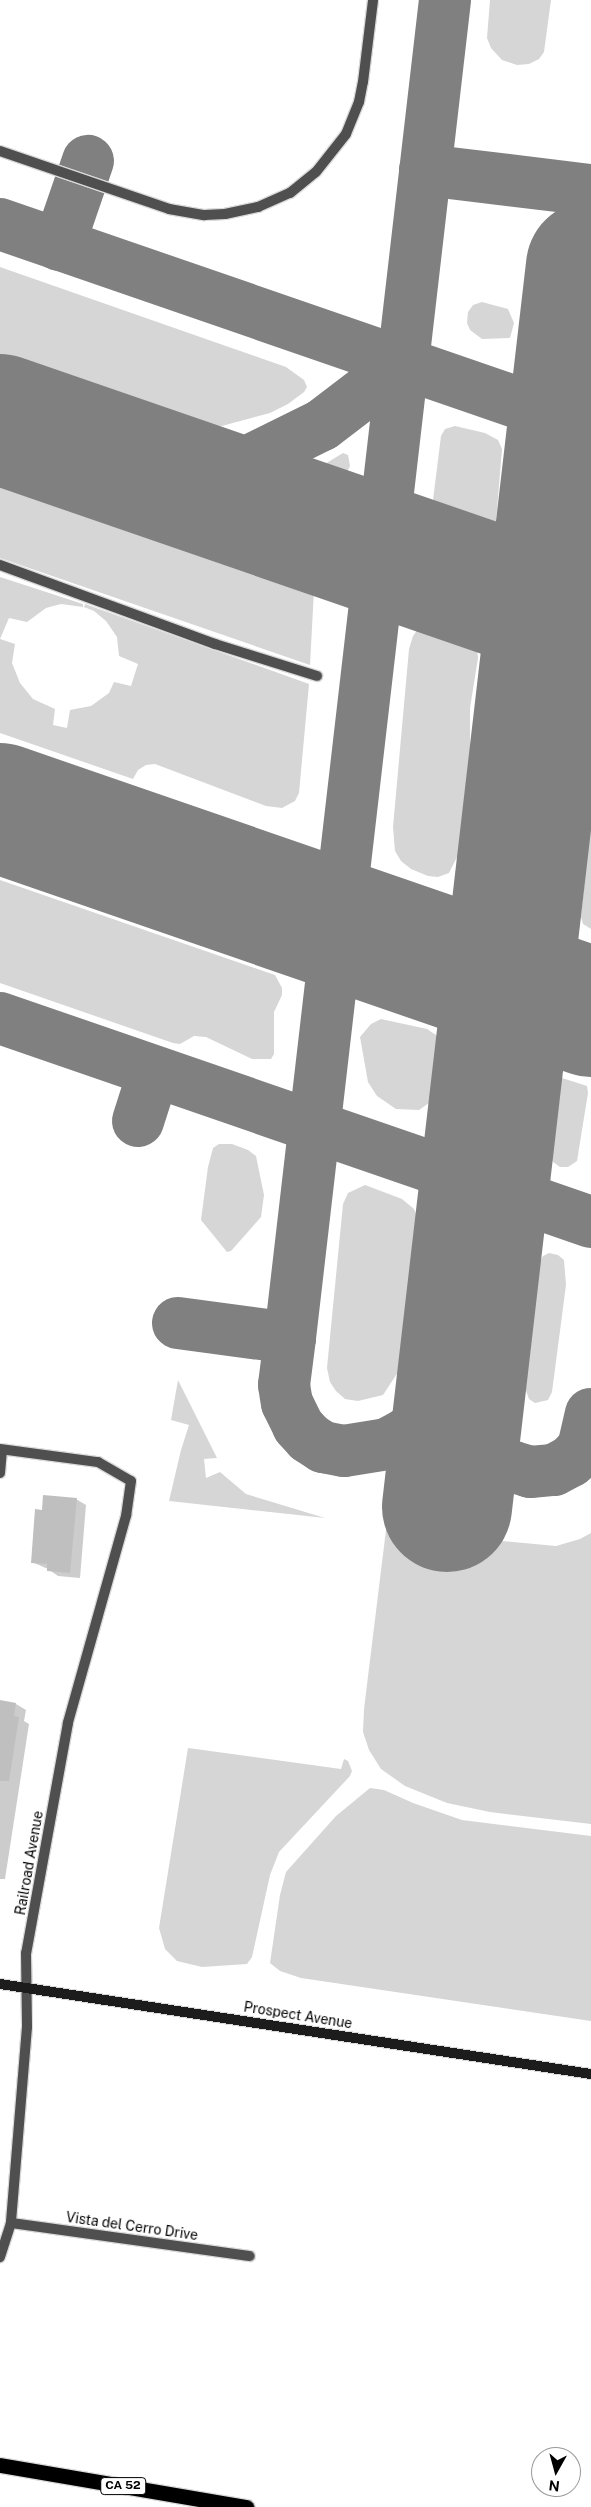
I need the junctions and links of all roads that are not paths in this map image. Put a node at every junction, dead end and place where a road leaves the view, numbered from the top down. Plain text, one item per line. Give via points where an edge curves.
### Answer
1 (373, 0) edge
2 (0, 151) edge
3 (0, 565) edge
4 (317, 676) dead end
5 (1, 1450) edge
6 (0, 1473) edge
7 (0, 1984) edge
8 (27, 1987) junction
9 (591, 2074) edge
10 (11, 2223) junction
11 (250, 2256) dead end
12 (0, 2257) edge
13 (0, 2464) edge
14 (246, 2507) edge

1 - 2 street via 363,82 346,134 326,162 306,181 290,193 258,208 204,215 169,209
3 - 4 street via 215,644
5 - 6 street
5 - 8 street, Railroad Avenue via 98,1462 131,1481 126,1516 68,1723 26,1953
7 - 8 main road, Prospect Avenue
8 - 9 main road, Prospect Avenue
8 - 10 street, Railroad Avenue via 27,2027
10 - 11 street, Vista del Cerro Drive
10 - 12 street, Railroad Avenue
13 - 14 highway, CA 52

